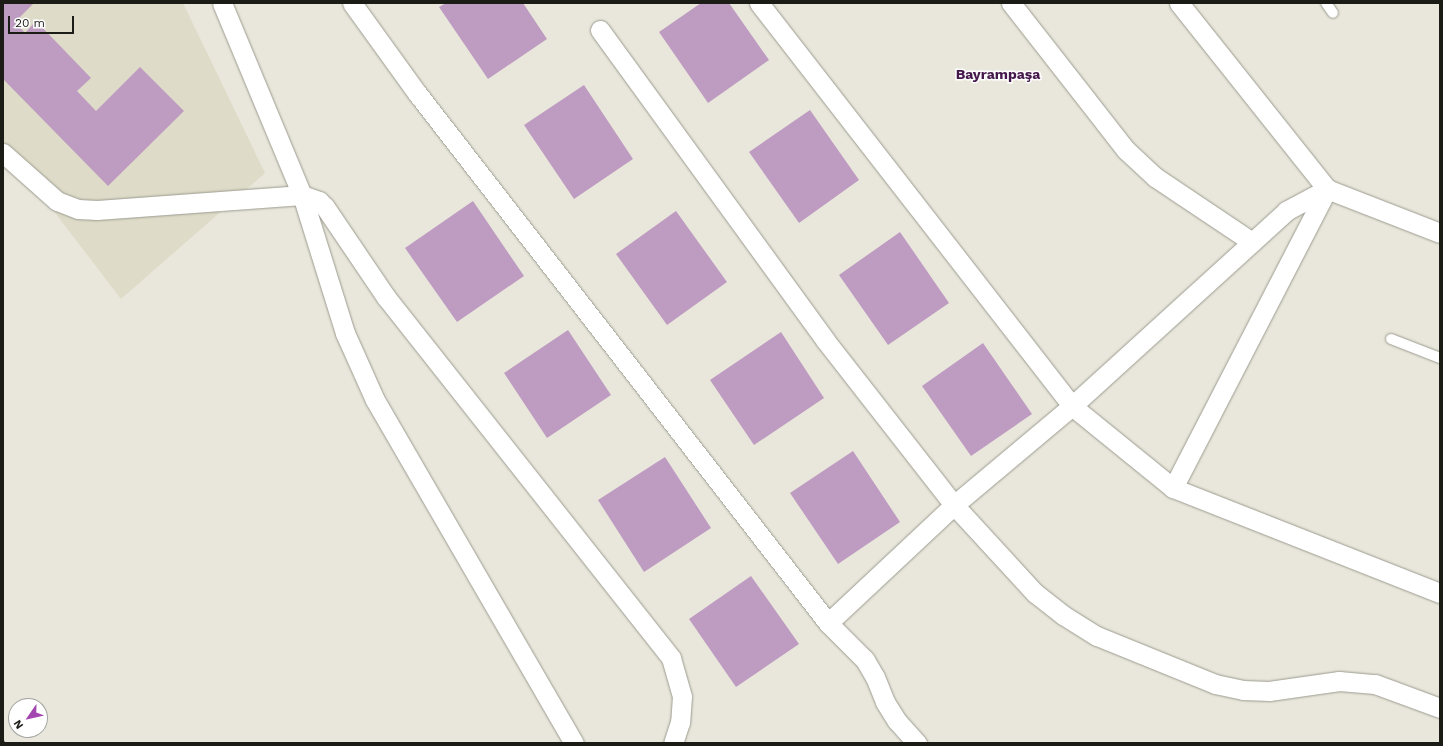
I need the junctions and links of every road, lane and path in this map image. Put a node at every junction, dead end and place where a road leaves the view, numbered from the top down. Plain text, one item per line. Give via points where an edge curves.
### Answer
1 (222, 3) edge
2 (352, 3) edge
3 (759, 3) edge
4 (1011, 3) edge
5 (1179, 3) edge
6 (1326, 3) edge
7 (1333, 13) dead end
8 (600, 30) dead end
9 (3, 153) edge
10 (1327, 189) junction
11 (302, 194) junction
12 (1440, 233) edge
13 (1252, 242) junction
14 (1391, 339) dead end
15 (1440, 358) edge
16 (1072, 406) junction
17 (1172, 488) junction
18 (954, 505) junction
19 (1440, 593) edge
20 (828, 623) junction
21 (1440, 708) edge
22 (3, 741) edge
23 (6, 743) edge
24 (574, 743) edge
25 (673, 743) edge
26 (917, 743) edge

1 - 11 street
2 - 20 street via 417,94
3 - 16 street
4 - 13 street via 1126,150 1155,177
5 - 10 street
6 - 7 lane
8 - 18 street via 825,340
9 - 11 street via 57,201 78,209 97,210
10 - 12 street
10 - 13 street via 1286,211
10 - 17 street
11 - 24 street via 345,333 375,400
11 - 25 street via 319,201 331,214 386,297 671,658 682,696 680,722
13 - 16 street
14 - 15 lane
16 - 17 street
16 - 18 street
17 - 19 street
18 - 20 street
18 - 21 street via 1035,593 1063,615 1097,636 1215,684 1243,690 1270,691 1339,681 1374,684
20 - 26 street via 865,660 885,702 897,721
22 - 23 path

